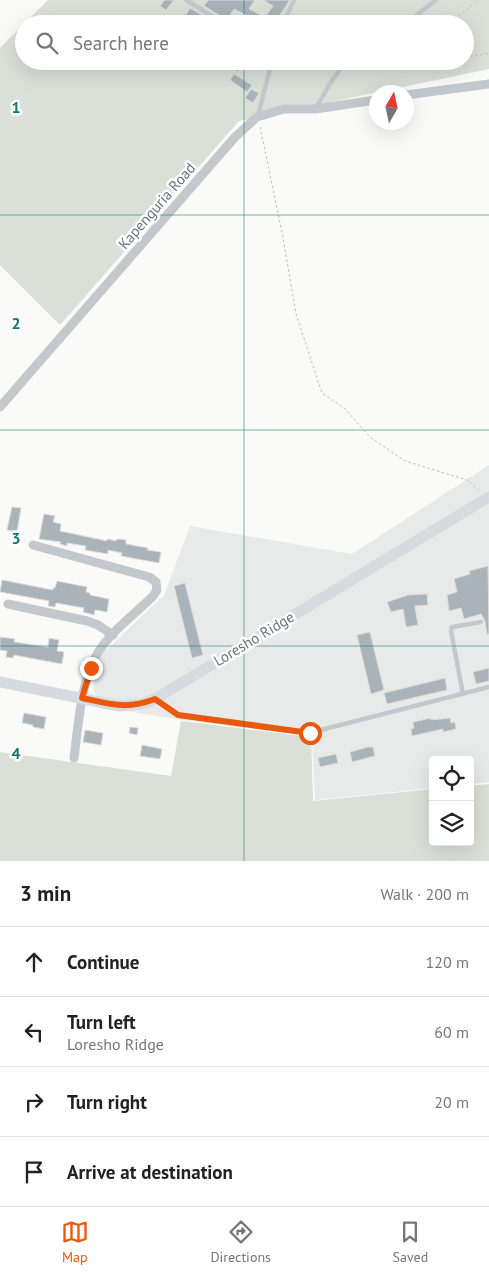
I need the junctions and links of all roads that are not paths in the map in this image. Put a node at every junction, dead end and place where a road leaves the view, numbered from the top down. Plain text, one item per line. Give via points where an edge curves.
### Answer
1 (186, 0) edge
2 (294, 0) edge
3 (436, 0) edge
4 (211, 15) edge
5 (287, 15) edge
6 (417, 15) edge
7 (270, 70) edge
8 (340, 70) edge
9 (489, 84) edge
10 (414, 94) edge
11 (369, 101) edge
12 (315, 109) junction
13 (257, 117) junction
14 (0, 407) edge
15 (489, 497) edge
16 (33, 545) dead end
17 (8, 604) dead end
18 (481, 622) dead end
19 (113, 635) junction
20 (0, 682) edge
21 (489, 687) edge
22 (463, 694) junction
23 (82, 698) junction
24 (155, 699) junction
25 (74, 758) dead end

1 - 4 lane
2 - 5 lane
3 - 6 lane
7 - 13 lane
8 - 12 lane
9 - 10 street
11 - 12 street, Kapenguria Road
12 - 13 street, Kapenguria Road via 284,109
13 - 14 street, Kapenguria Road via 235,137
15 - 24 street, Loresho Ridge
16 - 19 street via 149,577 156,582 157,590 153,596
17 - 19 street via 87,621
18 - 22 lane via 452,627
19 - 23 street via 96,655
20 - 23 street, Loresho Ridge
21 - 22 lane
22 - 24 lane via 310,733 178,715
23 - 24 street, Loresho Ridge via 119,706
23 - 25 street

